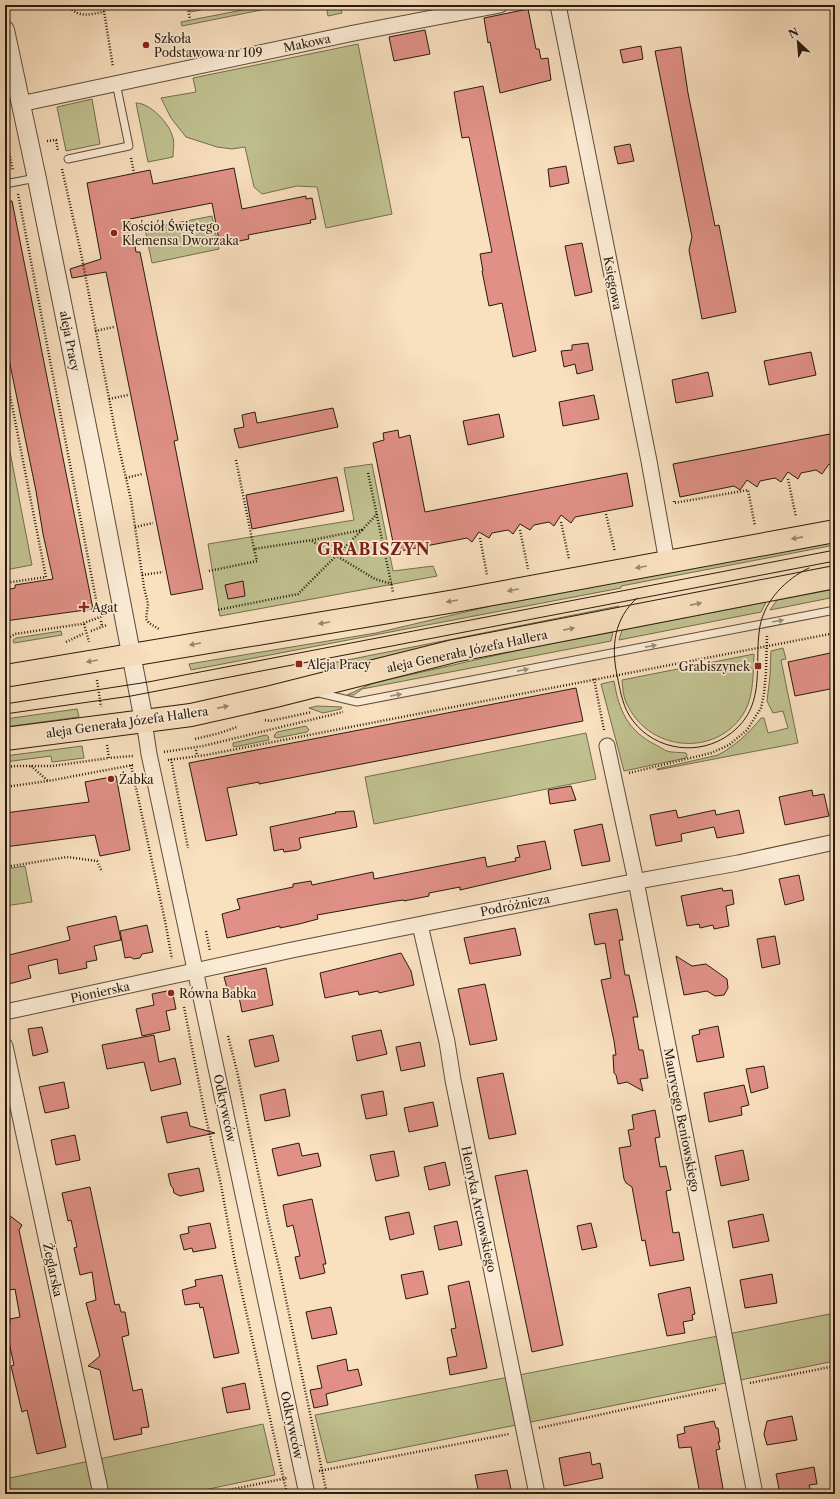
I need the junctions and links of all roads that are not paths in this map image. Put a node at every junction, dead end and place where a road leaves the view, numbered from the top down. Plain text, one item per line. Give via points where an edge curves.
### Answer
1 (500, 5) edge
2 (558, 5) edge
3 (5, 30) edge
4 (115, 77) junction
5 (20, 104) junction
6 (68, 159) dead end
7 (37, 178) junction
8 (5, 184) edge
9 (835, 530) edge
10 (667, 562) junction
11 (835, 577) edge
12 (835, 610) edge
13 (131, 654) junction
14 (5, 676) edge
15 (299, 689) junction
16 (144, 721) junction
17 (5, 739) edge
18 (607, 746) road end
19 (835, 842) edge
20 (636, 881) junction
21 (420, 925) junction
22 (196, 970) junction
23 (5, 1012) edge
24 (5, 1046) edge
25 (101, 1494) edge
26 (307, 1494) edge
27 (537, 1494) edge
28 (755, 1494) edge

1 - 4 street, Makowa
2 - 10 street, Księgowa
3 - 5 street, aleja Pracy
4 - 5 street, Makowa
4 - 6 lane via 129,146
5 - 7 street, aleja Pracy
7 - 8 lane
7 - 13 street, aleja Pracy
9 -> 10 main road
10 -> 13 main road via 456,601
15 -> 11 main road, aleja Generała Józefa Hallera via 454,651
15 -> 12 lane via 357,702
13 -> 14 main road
13 - 16 street, aleja Pracy
16 -> 15 main road, aleja Generała Józefa Hallera via 190,715
16 - 17 main road, aleja Generała Józefa Hallera
16 - 22 street, Odkrywców
18 - 20 street, Maurycego Beniowskiego
19 - 20 street, Podróżnicza
20 - 21 street, Podróżnicza
20 - 28 street, Maurycego Beniowskiego
21 - 22 street, Podróżnicza
21 - 27 street, Henryka Arctowskiego via 447,1042
22 - 23 street, Pionierska
22 - 26 street, Odkrywców
24 - 25 street, Żeglarska

